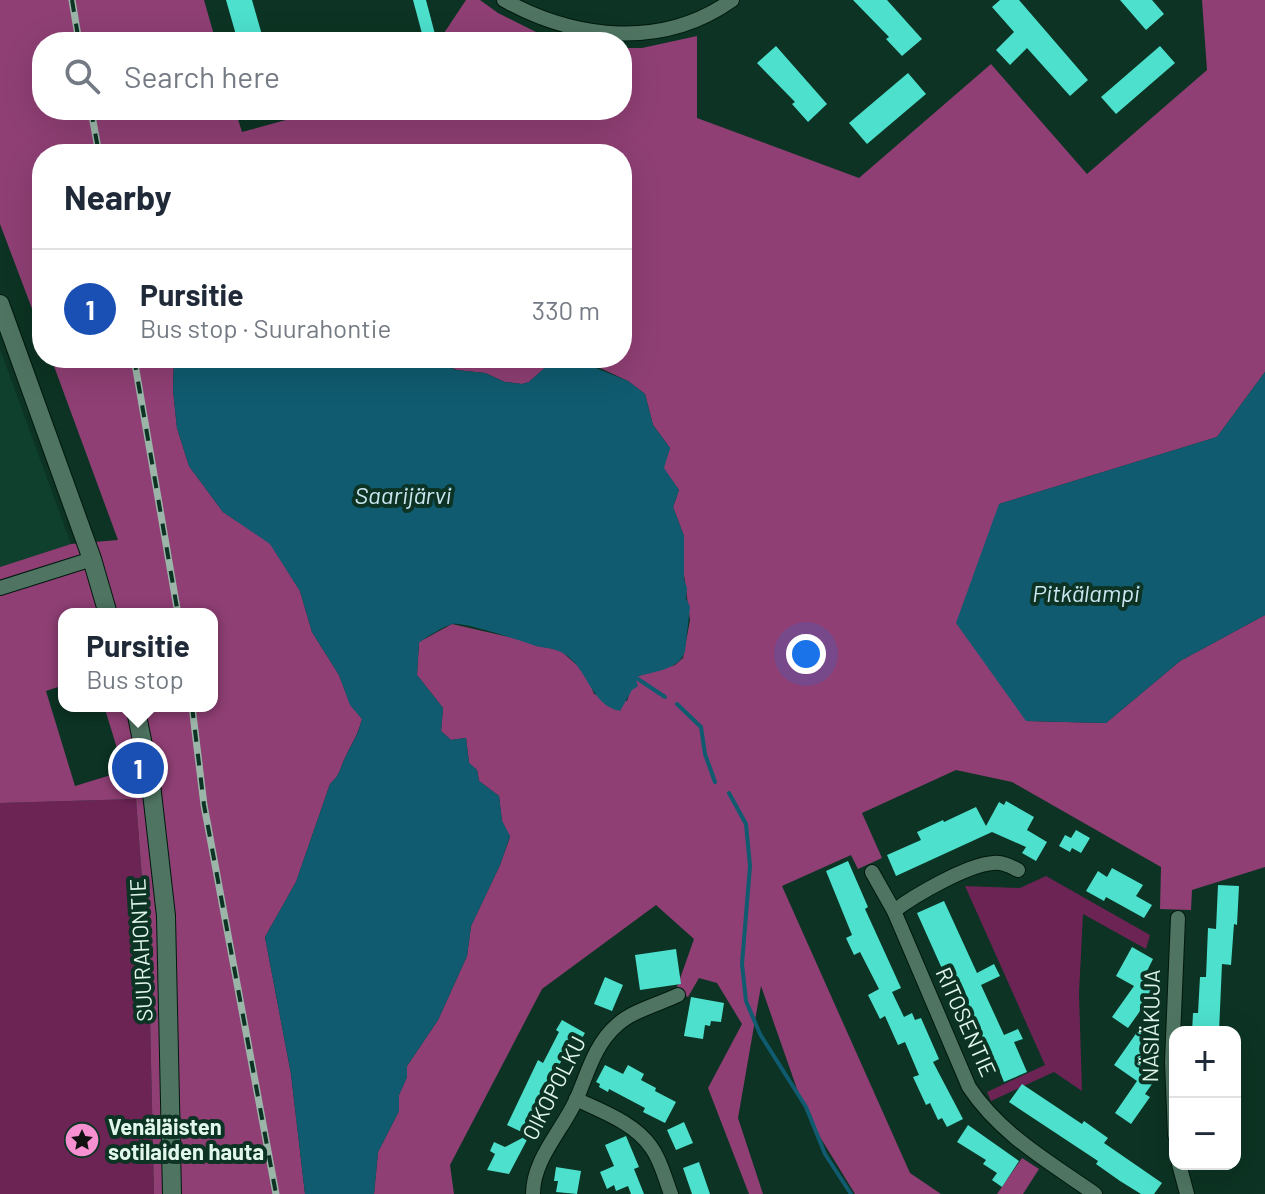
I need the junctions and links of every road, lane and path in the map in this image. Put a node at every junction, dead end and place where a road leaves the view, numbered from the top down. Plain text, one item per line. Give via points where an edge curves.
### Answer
1 (504, 0) edge
2 (732, 0) edge
3 (604, 32) edge
4 (632, 32) edge
5 (0, 304) edge
6 (92, 559) junction
7 (0, 588) edge
8 (106, 608) edge
9 (136, 712) edge
10 (1018, 870) dead end
11 (872, 872) dead end
12 (894, 911) junction
13 (1178, 918) dead end
14 (678, 995) dead end
15 (1174, 1098) edge
16 (576, 1099) junction
17 (1181, 1170) edge
18 (172, 1194) edge
19 (533, 1194) edge
20 (671, 1194) edge
21 (1095, 1194) edge
22 (1187, 1194) edge

1 - 3 street via 560,25
2 - 4 street via 677,28
5 - 6 street
6 - 7 street
6 - 8 street
9 - 18 street, SUURAHONTIE via 151,784 166,916
10 - 12 street via 990,863 939,883
11 - 12 street, RITOSENTIE
12 - 21 street, RITOSENTIE via 981,1105 1009,1133
13 - 15 street, NÄSIÄKUJA
14 - 16 street, OIKOPOLKU via 619,1022 603,1039
16 - 19 street, OIKOPOLKU via 535,1173
16 - 20 street via 640,1134 653,1148
17 - 22 street

